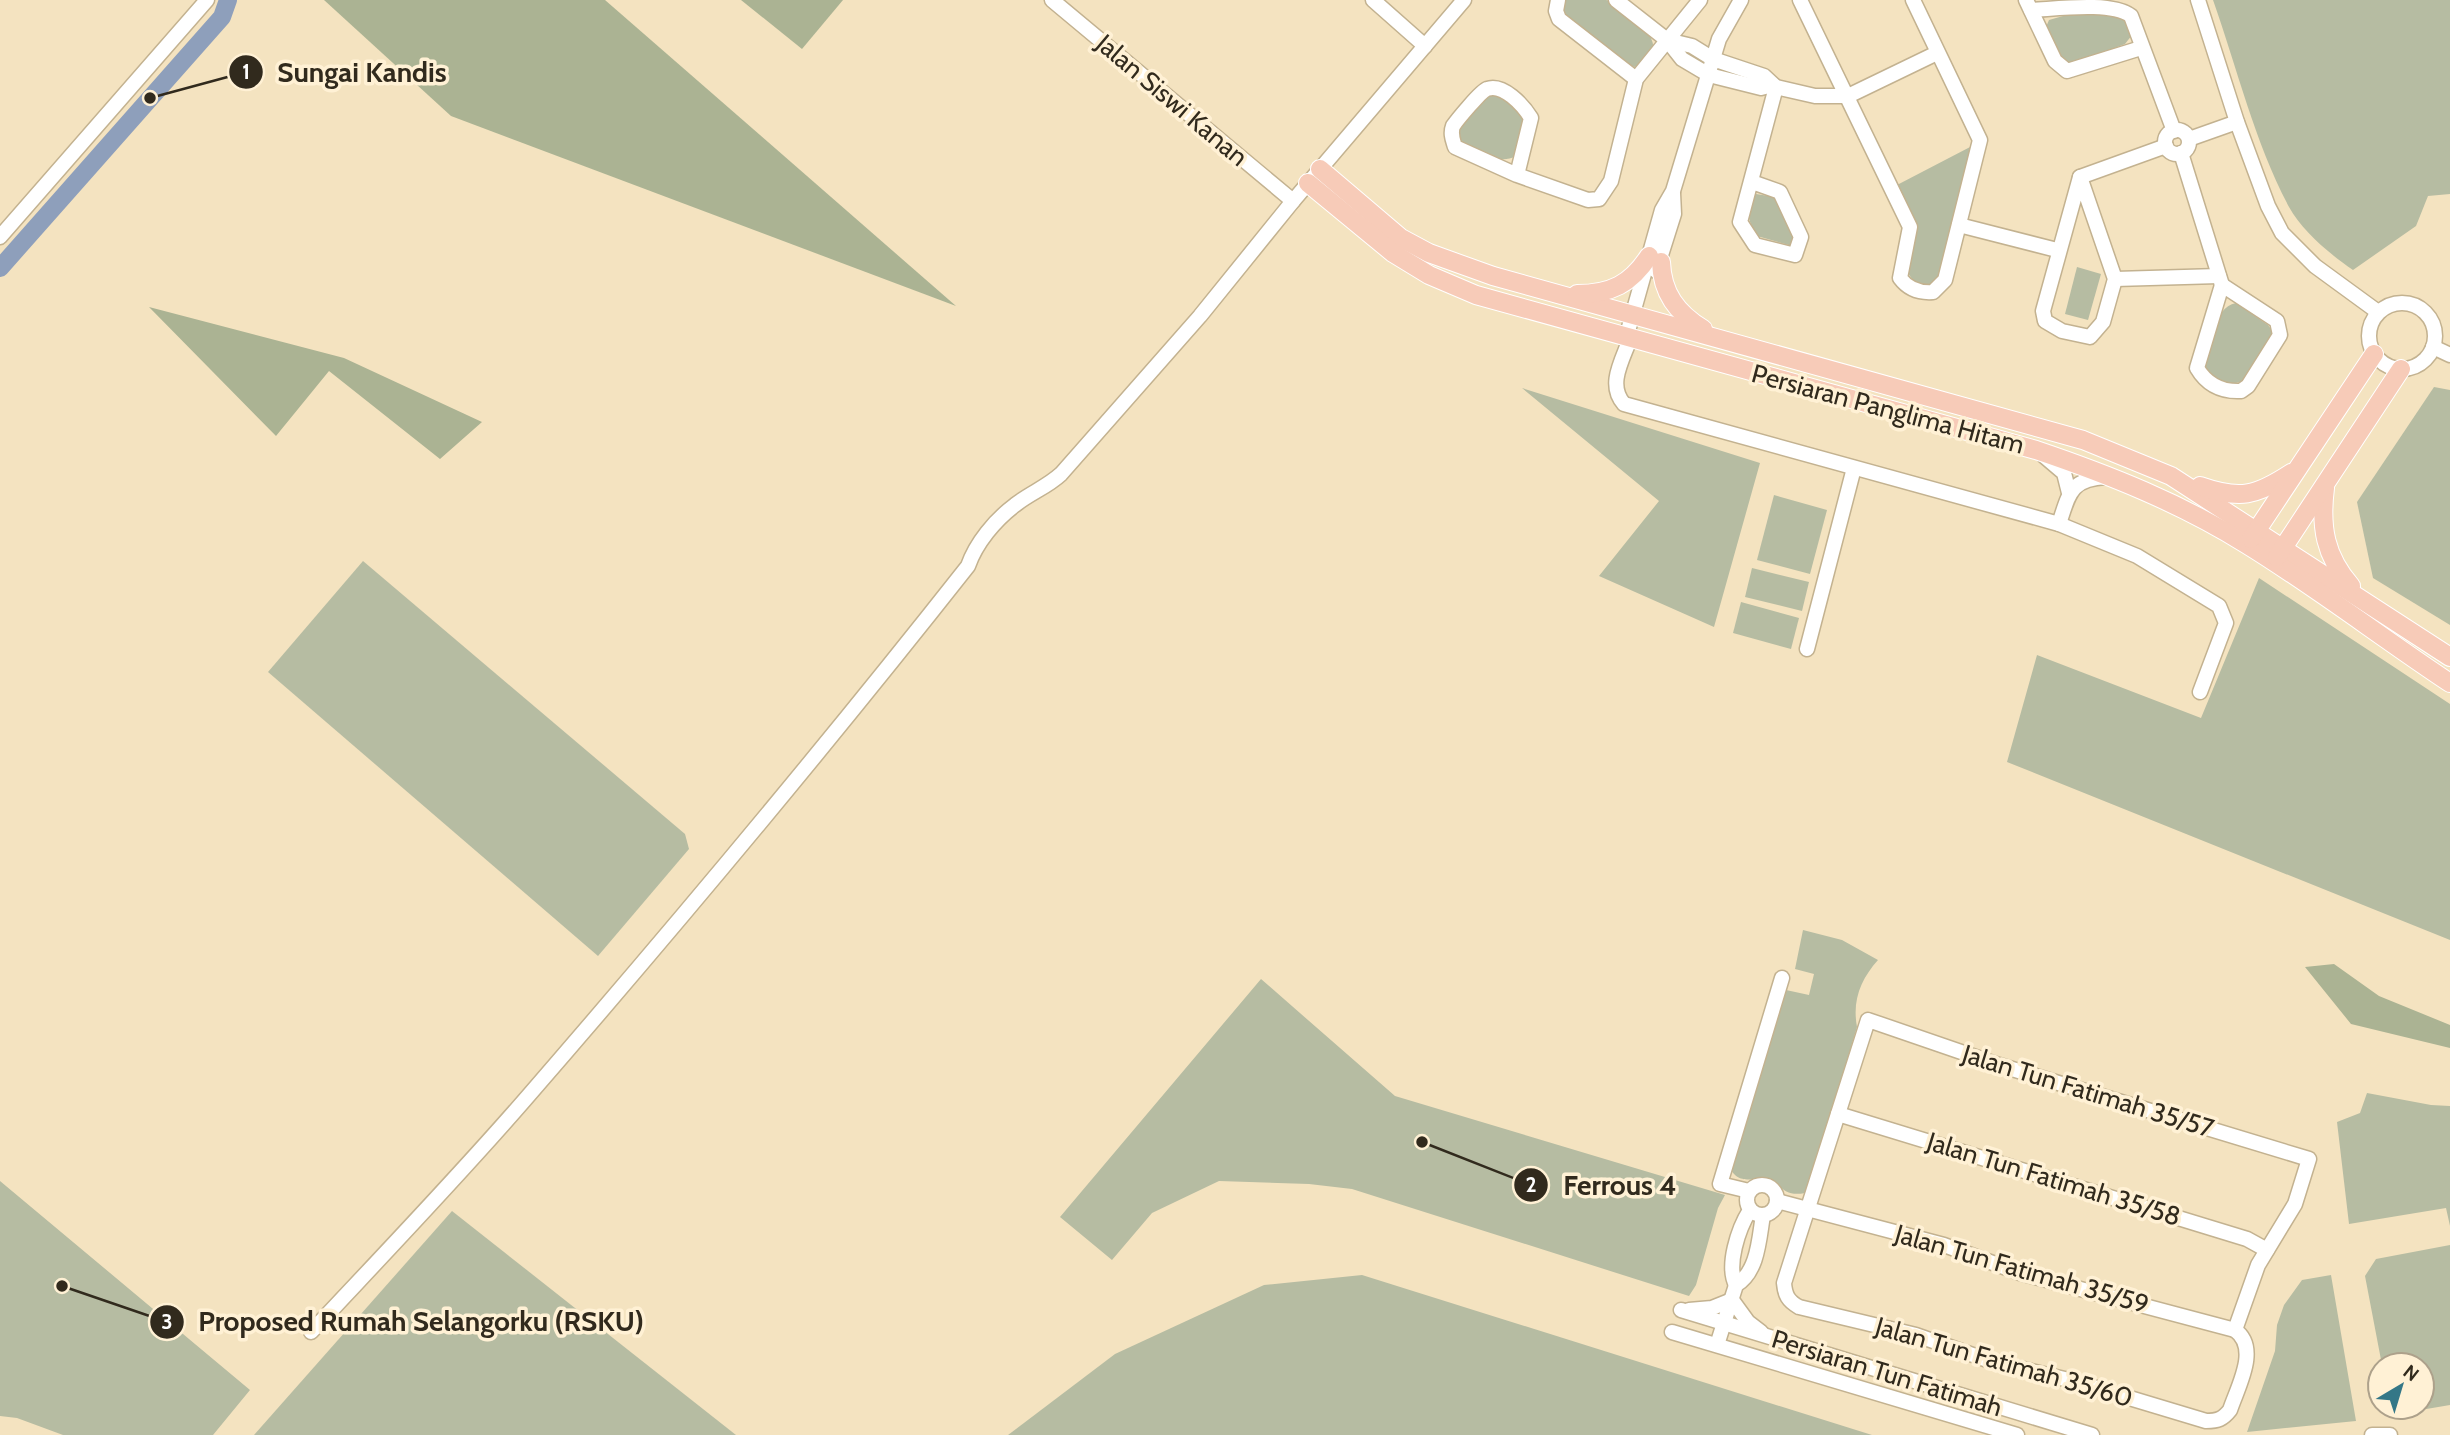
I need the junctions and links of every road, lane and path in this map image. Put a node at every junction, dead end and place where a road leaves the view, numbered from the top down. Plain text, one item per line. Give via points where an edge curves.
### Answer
1 (207, 0) edge
2 (1052, 0) edge
3 (1373, 0) edge
4 (1464, 0) edge
5 (1558, 0) edge
6 (1616, 0) edge
7 (1700, 0) edge
8 (1741, 0) edge
9 (1800, 0) edge
10 (1913, 0) edge
11 (2198, 0) edge
12 (2028, 5) edge
13 (1667, 40) junction
14 (1425, 46) junction
15 (2141, 48) junction
16 (1937, 53) junction
17 (1713, 60) junction
18 (1709, 75) junction
19 (1636, 79) junction
20 (1774, 86) junction
21 (1848, 96) junction
22 (2237, 122) junction
23 (2174, 131) junction
24 (2189, 139) junction
25 (2166, 146) junction
26 (2181, 153) junction
27 (1517, 175) junction
28 (1314, 176) junction
29 (2080, 177) junction
30 (1752, 182) junction
31 (1293, 201) junction
32 (2068, 213) junction
33 (2094, 215) junction
34 (1959, 225) junction
35 (0, 237) edge
36 (2057, 250) junction
37 (1655, 259) junction
38 (2115, 279) junction
39 (2220, 281) junction
40 (1553, 293) junction
41 (2378, 312) junction
42 (1638, 317) junction
43 (1631, 339) junction
44 (1719, 339) junction
45 (2433, 347) junction
46 (2374, 354) junction
47 (2450, 355) edge
48 (2401, 369) junction
49 (2036, 450) junction
50 (2300, 467) junction
51 (1854, 468) junction
52 (2114, 477) junction
53 (2171, 477) junction
54 (2325, 485) junction
55 (2069, 493) junction
56 (2059, 524) junction
57 (2252, 537) junction
58 (2279, 555) junction
59 (2361, 598) junction
60 (1807, 649) dead end
61 (2450, 657) edge
62 (2450, 683) edge
63 (2200, 692) dead end
64 (1782, 978) dead end
65 (1838, 1114) junction
66 (1749, 1191) junction
67 (1777, 1201) junction
68 (1808, 1208) junction
69 (1757, 1213) junction
70 (2267, 1250) junction
71 (1734, 1292) junction
72 (1724, 1323) junction
73 (2235, 1330) junction
74 (310, 1332) dead end
75 (1672, 1332) dead end
76 (1766, 1336) junction
77 (1717, 1345) junction
78 (2017, 1435) edge
79 (2092, 1435) edge
80 (2372, 1435) edge
81 (2390, 1435) edge

1 - 35 street
2 - 31 street, Jalan Siswi Kanan
3 - 14 street
4 - 14 street
5 - 19 street via 1559,19
6 - 13 street
7 - 13 street
8 - 17 street via 1728,18
9 - 21 street
10 - 16 street
11 - 22 street
12 - 15 street via 2124,10 2131,16
12 - 15 street via 2055,61 2067,71
13 - 17 street via 1692,46
13 - 18 street via 1682,59
13 - 19 street
14 - 28 street
15 - 23 street
16 - 21 street
16 - 34 street via 1980,140
17 - 18 street
17 - 20 street via 1764,76
18 - 20 street via 1761,88
18 - 37 street via 1673,191 1674,214
19 - 27 street via 1611,181 1600,199 1588,200
20 - 21 street via 1815,96
20 - 30 street
21 - 34 street via 1910,227 1899,278 1919,292 1938,288 1945,281
22 - 24 street
22 - 41 street via 2282,233 2315,266
23 - 24 street
23 - 25 street
24 - 26 street
25 - 26 street
25 - 29 street
26 - 39 street
27 - 27 street via 1455,147 1451,136 1453,127 1487,89 1506,93 1531,118
28 - 31 street
28 - 40 main road, Persiaran Panglima Hitam via 1429,253
28 - 43 main road, Persiaran Panglima Hitam via 1393,253 1429,275 1476,295
29 - 32 street
29 - 33 street
30 - 30 street via 1740,222 1746,234 1755,245 1795,255 1801,237 1780,192
31 - 74 street via 1200,316 1061,474 998,521 869,691 734,854 530,1094
32 - 33 street via 2079,205
32 - 36 street
33 - 38 street
34 - 36 street
36 - 38 street via 2043,311 2052,327 2095,335
37 - 40 main road via 1617,289 1596,294
37 - 42 street
37 - 44 main road via 1667,294 1685,318
38 - 39 street
39 - 39 street via 2277,321 2280,335 2241,391 2216,387 2203,379 2197,368
40 - 42 main road, Persiaran Panglima Hitam
41 - 45 street via 2399,303 2420,308 2433,326
41 - 46 street via 2368,332
42 - 43 street
42 - 44 main road, Persiaran Panglima Hitam
43 - 49 main road, Persiaran Panglima Hitam
43 - 51 street via 1615,380 1616,395 1624,404
44 - 53 main road, Persiaran Panglima Hitam via 2083,440
45 - 47 street
45 - 48 street via 2421,363
46 - 48 street via 2390,367
46 - 50 main road
48 - 54 main road
49 - 52 main road, Persiaran Panglima Hitam
49 - 55 street via 2064,473
50 - 53 main road via 2268,489 2243,496
50 - 57 main road
51 - 56 street
51 - 60 street
52 - 55 street via 2085,478
52 - 57 main road, Persiaran Panglima Hitam
53 - 57 main road, Persiaran Panglima Hitam
54 - 58 main road
54 - 59 main road via 2326,548 2337,570
55 - 56 street
56 - 63 street via 2137,556 2219,606 2226,623
57 - 58 main road, Persiaran Panglima Hitam
58 - 59 main road, Persiaran Panglima Hitam
58 - 62 main road, Persiaran Panglima Hitam
59 - 61 main road, Persiaran Panglima Hitam
64 - 66 street via 1720,1184
65 - 68 street
65 - 70 street, Jalan Tun Fatimah 35/58 via 2247,1239
65 - 70 street, Jalan Tun Fatimah 35/57 via 1868,1020 1999,1065 2309,1159 2295,1204
66 - 67 street via 1757,1185 1767,1186
66 - 69 street via 1746,1200
67 - 68 street, Jalan Tun Fatimah 35/59
67 - 69 street via 1774,1210
68 - 73 street, Jalan Tun Fatimah 35/59 via 1944,1245 2020,1273
68 - 73 street, Jalan Tun Fatimah 35/60 via 1784,1283 1785,1294 1799,1307 1916,1335 1990,1361 2206,1421 2217,1421 2230,1410 2248,1353 2244,1336
69 - 71 street via 1756,1256
69 - 71 street via 1736,1245 1731,1276
70 - 73 street
71 - 72 street
71 - 72 street, Persiaran Tun Fatimah via 1712,1308 1681,1310
71 - 76 street via 1748,1322
72 - 76 street, Persiaran Tun Fatimah
72 - 77 street
75 - 77 street, Persiaran Tun Fatimah
76 - 79 street, Persiaran Tun Fatimah
77 - 78 street, Persiaran Tun Fatimah
80 - 81 street

